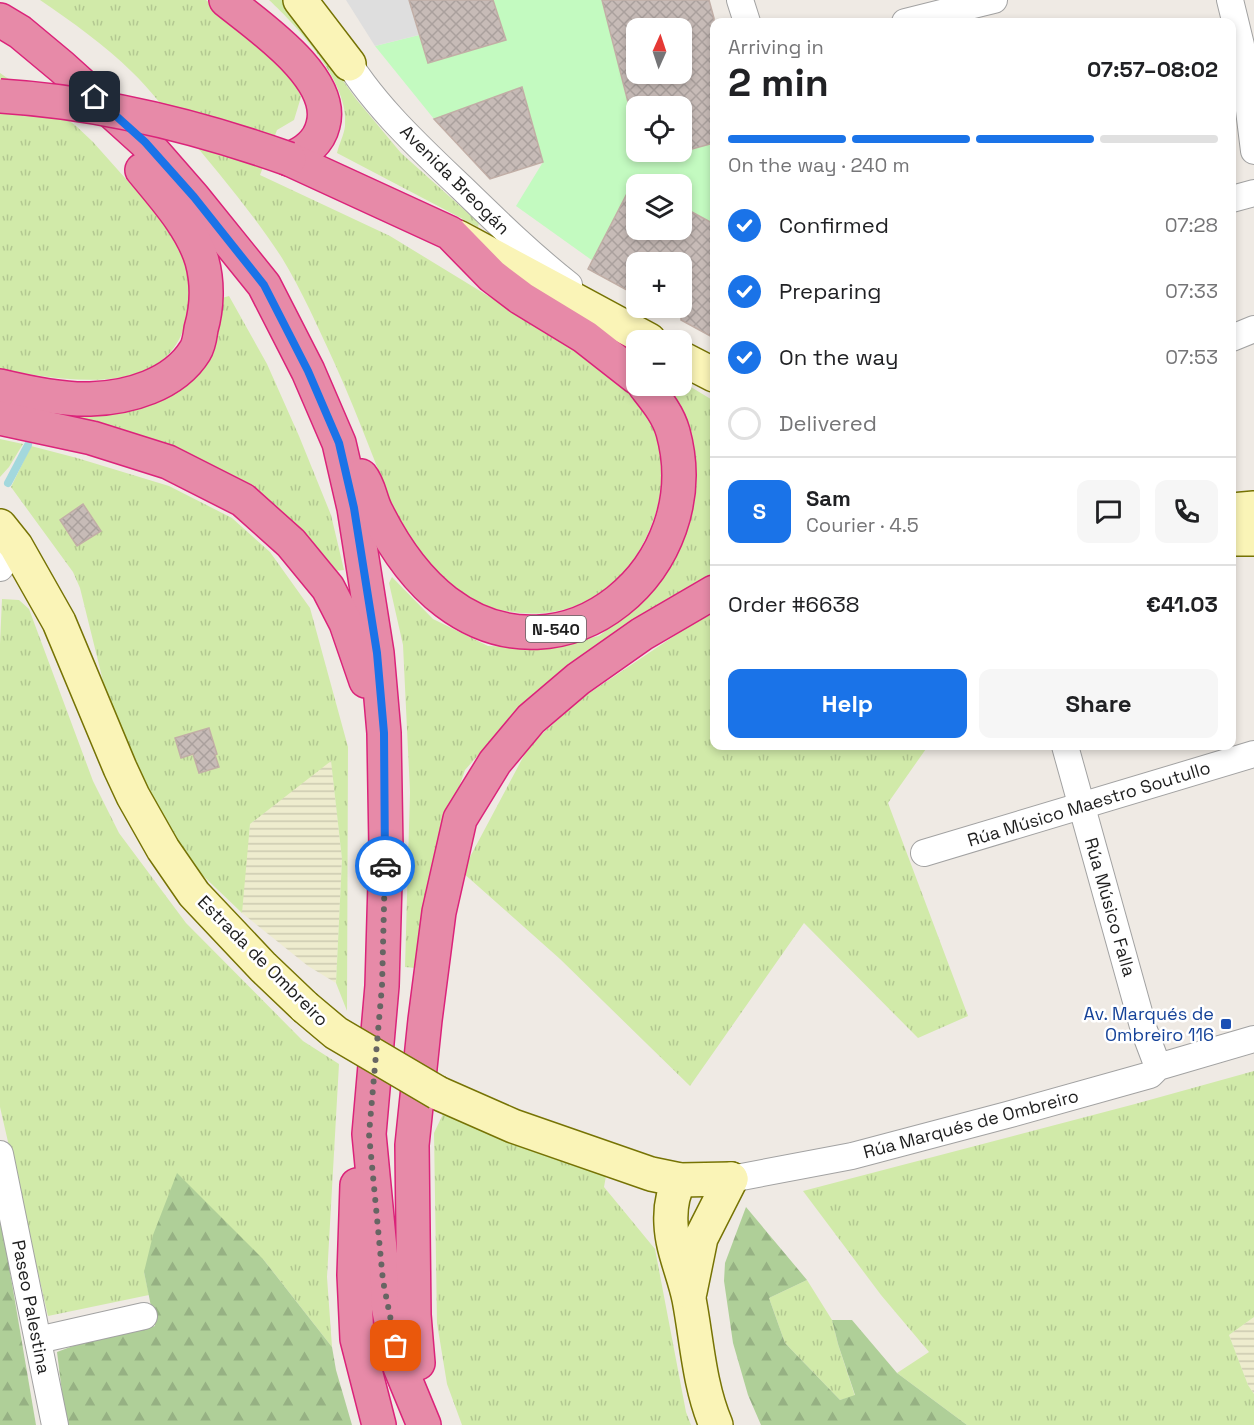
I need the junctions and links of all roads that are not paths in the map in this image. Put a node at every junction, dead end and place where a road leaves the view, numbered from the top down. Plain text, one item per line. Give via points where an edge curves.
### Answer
1 (226, 0) edge
2 (250, 0) edge
3 (300, 0) edge
4 (313, 0) edge
5 (740, 0) edge
6 (994, 0) edge
7 (1230, 0) edge
8 (0, 5) edge
9 (746, 18) edge
10 (921, 18) edge
11 (1234, 18) edge
12 (1236, 25) edge
13 (10, 26) edge
14 (349, 64) junction
15 (302, 65) junction
16 (62, 67) junction
17 (0, 96) edge
18 (1254, 152) edge
19 (289, 159) junction
20 (1254, 194) edge
21 (1236, 198) edge
22 (450, 233) junction
23 (1254, 329) edge
24 (630, 330) edge
25 (632, 330) edge
26 (1236, 336) edge
27 (626, 370) edge
28 (0, 386) edge
29 (652, 396) edge
30 (0, 418) edge
31 (339, 443) junction
32 (1254, 508) edge
33 (1236, 510) edge
34 (1236, 538) edge
35 (1254, 539) edge
36 (5, 547) edge
37 (710, 594) edge
38 (384, 733) junction
39 (1066, 750) edge
40 (1254, 754) edge
41 (1082, 807) junction
42 (924, 853) dead end
43 (1254, 1039) edge
44 (1158, 1067) junction
45 (369, 1134) junction
46 (0, 1154) edge
47 (627, 1166) junction
48 (731, 1179) junction
49 (685, 1180) junction
50 (686, 1241) junction
51 (144, 1316) dead end
52 (38, 1340) junction
53 (55, 1425) edge
54 (379, 1425) edge
55 (424, 1425) edge
56 (716, 1425) edge

1 - 15 highway
2 - 15 highway via 291,39
3 - 14 street
4 - 14 street, Avenida Breogán
5 - 9 street
6 - 10 street
7 - 11 street
8 - 13 highway
12 - 18 street
13 - 16 highway
14 - 25 street, Avenida Breogán via 413,142 525,249
15 - 19 highway via 317,85 325,117 313,143 302,154
16 - 28 highway via 191,236 202,261 206,311 196,350 181,367 132,394 89,399
16 - 31 highway via 145,142 264,285
17 - 19 highway, bridge via 185,125
19 - 22 highway
20 - 21 street
22 - 24 street
22 - 27 highway via 492,276 585,337
23 - 26 street
29 - 31 highway, N-540 via 667,417 676,452 677,495 667,537 644,577 613,605 594,617 542,632 486,624 466,615 432,590 392,539 375,510 368,485
30 - 38 highway via 92,438 168,462 243,500 291,543 328,588 346,623
31 - 38 highway via 354,508 377,653
32 - 33 street
34 - 35 street
36 - 47 street, Estrada de Ombreiro, bridge via 59,622 120,768 163,849 195,894 263,967 336,1033 438,1093 513,1126
37 - 55 highway via 642,634 578,679 531,719 495,762 460,819 439,912 412,1145 414,1315
38 - 45 highway via 382,986
39 - 41 street, Rúa Músico Falla
40 - 41 street, Rúa Músico Maestro Soutullo
41 - 42 street, Rúa Músico Maestro Soutullo
41 - 44 street, Rúa Músico Falla via 1144,1030
43 - 44 street, Rúa Marqués de Ombreiro
44 - 48 street, Rúa Marqués de Ombreiro via 1150,1075 1134,1080 938,1134
45 - 54 highway via 355,1192 354,1275 357,1339
45 - 55 highway via 383,1281 400,1367
46 - 52 street, Paseo Palestina
47 - 49 street, Estrada de Ombreiro
47 - 50 street via 646,1196
48 - 49 street, Rúa Marqués de Ombreiro
48 - 50 street
49 - 50 street via 672,1194 671,1211
50 - 56 street via 688,1297 701,1375
51 - 52 street
52 - 53 street, Paseo Palestina

